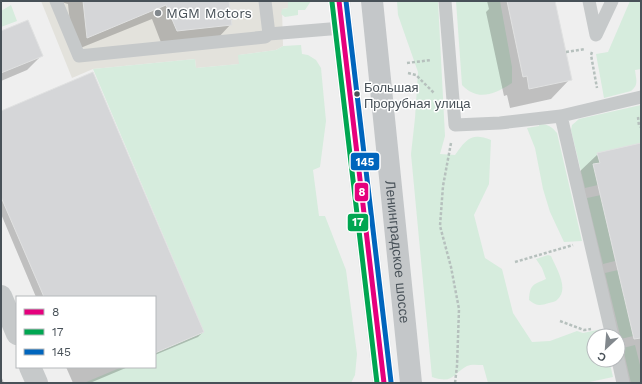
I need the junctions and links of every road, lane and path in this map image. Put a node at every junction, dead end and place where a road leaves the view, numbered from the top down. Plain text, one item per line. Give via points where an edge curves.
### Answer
1 (56, 1) edge
2 (265, 1) edge
3 (339, 1) edge
4 (372, 1) edge
5 (445, 1) edge
6 (589, 1) edge
7 (612, 1) edge
8 (342, 28) junction
9 (269, 34) junction
10 (586, 48) dead end
11 (566, 52) dead end
12 (591, 55) dead end
13 (450, 58) junction
14 (407, 63) dead end
15 (408, 73) dead end
16 (641, 97) edge
17 (601, 106) junction
18 (454, 108) junction
19 (561, 116) junction
20 (455, 124) junction
21 (564, 247) dead end
22 (515, 262) dead end
23 (1, 296) edge
24 (560, 321) dead end
25 (610, 328) edge
26 (584, 330) dead end
27 (16, 332) edge
28 (30, 368) edge
29 (620, 368) edge
30 (37, 383) edge
31 (384, 383) edge
32 (411, 383) edge
33 (455, 383) edge
34 (623, 383) edge

1 - 9 lane via 79,56 265,37
2 - 9 lane
3 - 8 main road, Ленинградское шоссе
4 - 32 main road, Ленинградское шоссе
5 - 13 lane
6 - 7 lane via 596,35
8 - 9 lane
8 - 31 main road, Ленинградское шоссе
10 - 11 path
12 - 17 path
13 - 14 path
13 - 18 lane
15 - 18 path via 416,75
16 - 17 lane
17 - 19 lane
18 - 20 lane
19 - 20 lane via 500,123
19 - 25 lane
20 - 33 path via 443,186 440,226 459,309 458,366
21 - 22 path
23 - 27 street
24 - 26 path
28 - 30 street
29 - 34 lane

